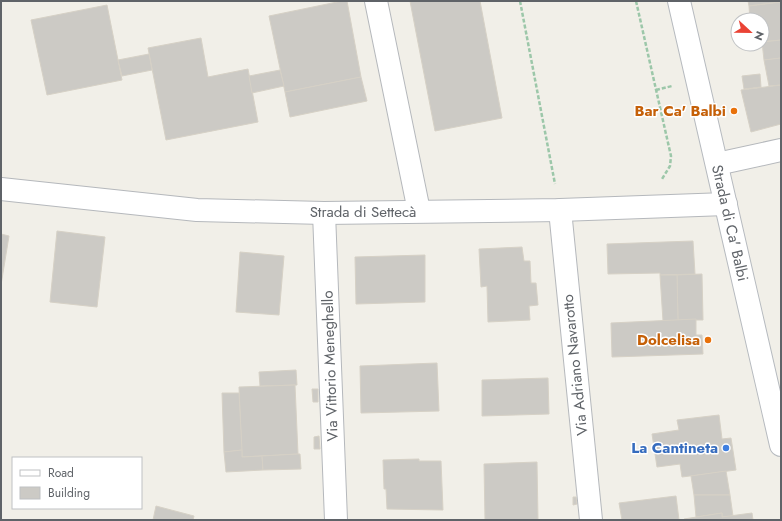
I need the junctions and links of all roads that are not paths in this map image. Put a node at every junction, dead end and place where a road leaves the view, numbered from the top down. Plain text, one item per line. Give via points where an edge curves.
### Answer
1 (376, 1) edge
2 (679, 1) edge
3 (781, 150) edge
4 (717, 164) junction
5 (1, 189) edge
6 (726, 204) junction
7 (560, 210) junction
8 (419, 211) junction
9 (324, 213) junction
10 (781, 444) edge
11 (336, 520) edge
12 (591, 520) edge

1 - 8 street
2 - 4 street, Strada di Ca' Balbi
3 - 4 street
4 - 6 street, Strada di Ca' Balbi
5 - 9 street, Strada di Settecà via 197,210
6 - 7 street, Strada di Settecà
6 - 10 street, Strada di Ca' Balbi
7 - 8 street, Strada di Settecà
7 - 12 street, Via Adriano Navarotto
8 - 9 street, Strada di Settecà
9 - 11 street, Via Vittorio Meneghello

